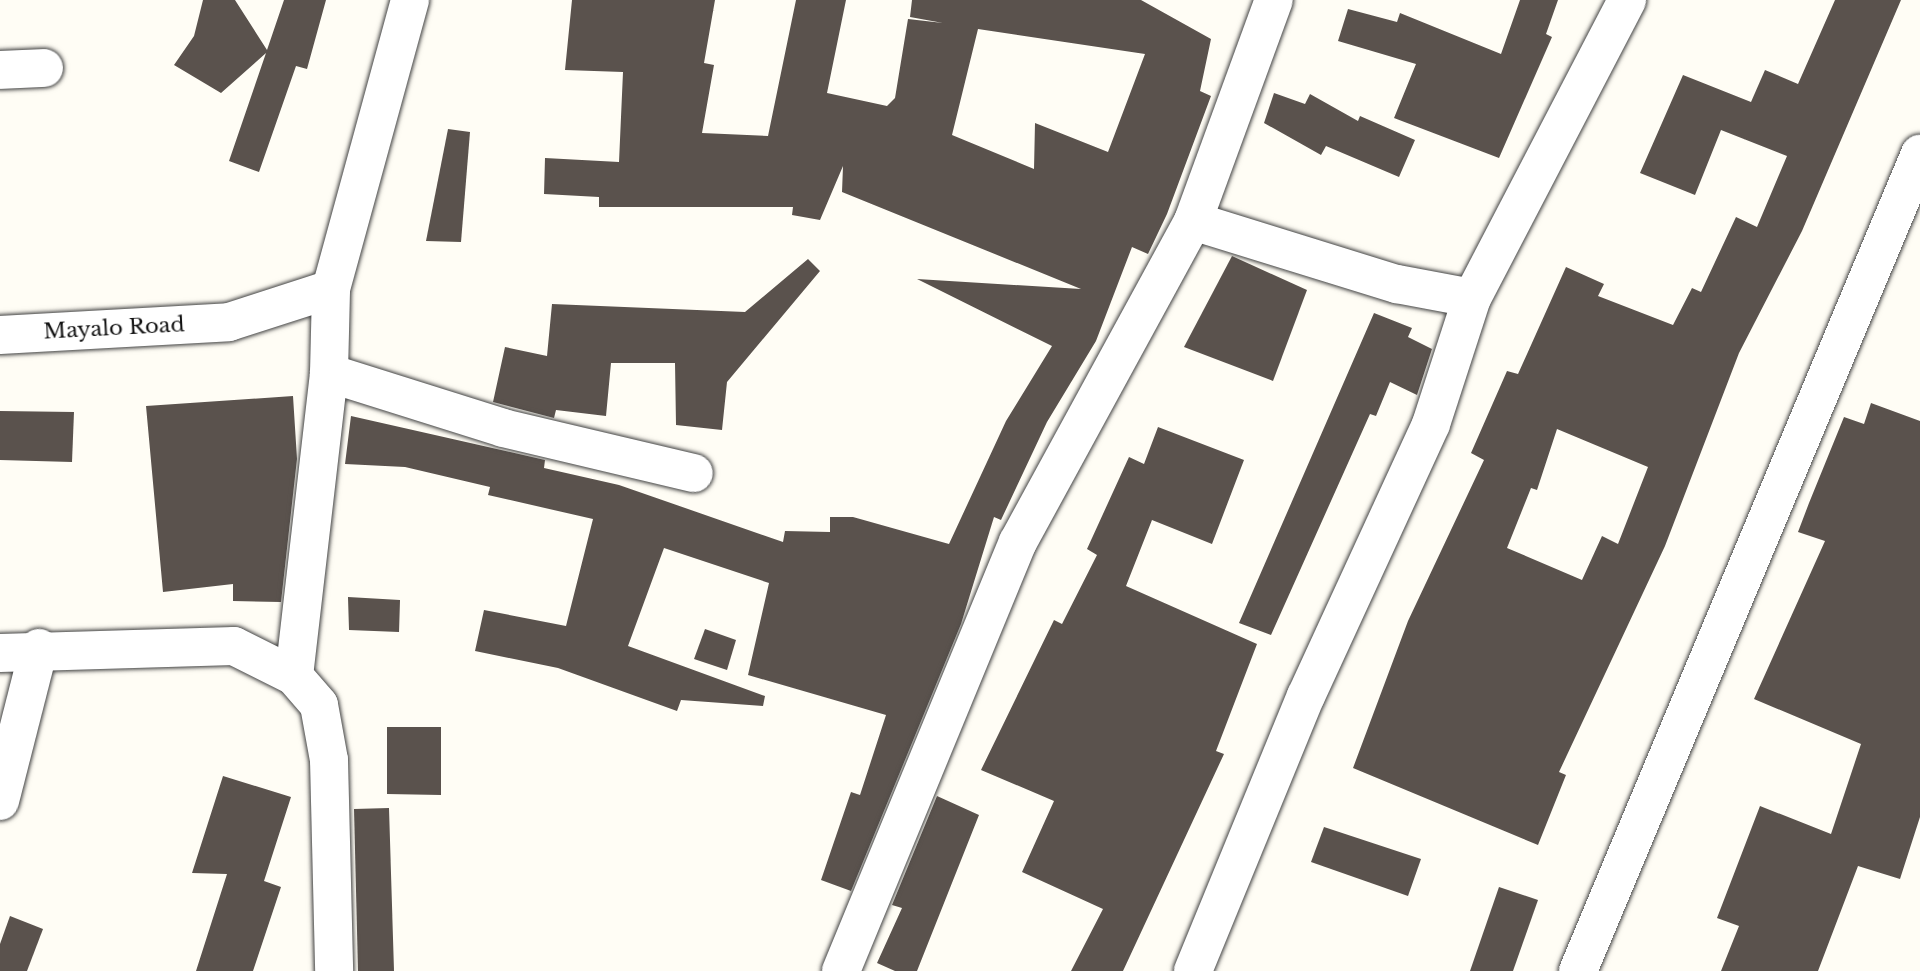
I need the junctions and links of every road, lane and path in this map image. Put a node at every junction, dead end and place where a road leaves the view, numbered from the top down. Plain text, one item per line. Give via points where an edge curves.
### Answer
1 (410, 0) edge
2 (1273, 0) edge
3 (1627, 0) edge
4 (44, 68) dead end
5 (0, 69) edge
6 (1920, 154) edge
7 (1193, 220) junction
8 (331, 289) junction
9 (1472, 298) junction
10 (0, 335) edge
11 (329, 373) junction
12 (694, 472) dead end
13 (39, 648) junction
14 (0, 653) edge
15 (293, 676) junction
16 (0, 801) edge
17 (334, 971) edge
18 (841, 971) edge
19 (1193, 971) edge
20 (1578, 971) edge

1 - 8 street
2 - 7 street
3 - 9 street
4 - 5 street
6 - 20 street
7 - 9 street via 1397,284
7 - 18 street via 1018,542
8 - 10 street, Mayalo Road via 229,321
8 - 11 street
9 - 19 street via 1431,424 1306,696
11 - 12 street via 503,428
11 - 15 street
13 - 14 street
13 - 15 street via 234,646
13 - 16 street
15 - 17 street via 319,705 329,760

